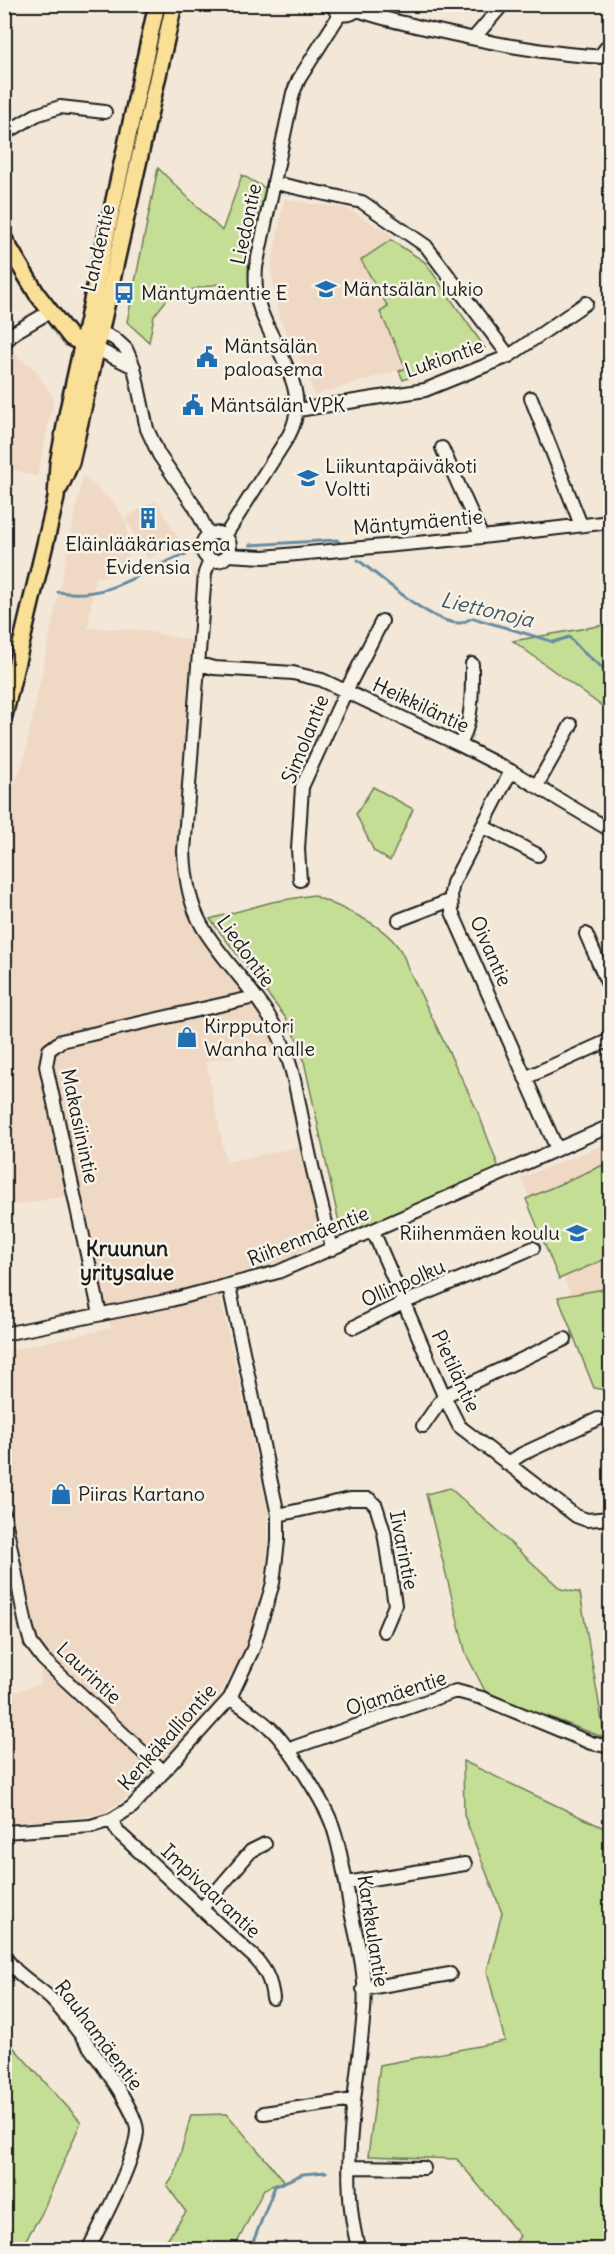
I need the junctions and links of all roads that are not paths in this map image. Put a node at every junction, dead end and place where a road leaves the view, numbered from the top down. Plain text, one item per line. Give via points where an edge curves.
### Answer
1 (157, 4) edge
2 (174, 4) edge
3 (503, 4) edge
4 (360, 7) edge
5 (335, 9) edge
6 (474, 38) junction
7 (610, 43) edge
8 (605, 57) edge
9 (105, 112) dead end
10 (4, 134) edge
11 (275, 183) junction
12 (4, 239) edge
13 (586, 303) dead end
14 (54, 315) junction
15 (93, 330) junction
16 (4, 343) edge
17 (90, 346) junction
18 (509, 356) junction
19 (134, 368) junction
20 (531, 398) dead end
21 (298, 410) junction
22 (442, 448) dead end
23 (610, 522) edge
24 (582, 525) junction
25 (209, 535) junction
26 (225, 536) junction
27 (482, 537) junction
28 (228, 555) junction
29 (210, 560) junction
30 (382, 621) dead end
31 (199, 664) junction
32 (472, 664) dead end
33 (345, 692) junction
34 (4, 716) edge
35 (570, 725) dead end
36 (460, 745) junction
37 (511, 771) junction
38 (537, 785) junction
39 (484, 827) junction
40 (610, 830) edge
41 (538, 855) dead end
42 (300, 880) dead end
43 (451, 900) junction
44 (399, 920) dead end
45 (586, 934) dead end
46 (610, 989) edge
47 (255, 997) junction
48 (610, 1040) edge
49 (525, 1078) junction
50 (610, 1126) edge
51 (557, 1149) junction
52 (373, 1231) junction
53 (533, 1248) dead end
54 (332, 1249) junction
55 (230, 1286) junction
56 (403, 1303) junction
57 (100, 1314) junction
58 (354, 1326) dead end
59 (4, 1334) edge
60 (565, 1339) dead end
61 (444, 1396) junction
62 (598, 1419) dead end
63 (423, 1426) dead end
64 (507, 1464) junction
65 (4, 1514) edge
66 (278, 1515) junction
67 (610, 1518) edge
68 (384, 1631) dead end
69 (231, 1698) junction
70 (295, 1747) dead end
71 (610, 1747) edge
72 (164, 1772) junction
73 (111, 1820) junction
74 (4, 1832) edge
75 (265, 1844) dead end
76 (465, 1864) dead end
77 (346, 1883) junction
78 (202, 1908) junction
79 (4, 1956) edge
80 (450, 1974) dead end
81 (363, 1989) junction
82 (273, 1998) dead end
83 (353, 2100) junction
84 (264, 2113) dead end
85 (350, 2167) junction
86 (424, 2168) dead end
87 (358, 2247) edge
88 (88, 2250) edge

1 - 15 main road, Lahdentie
2 - 15 main road, Lahdentie
3 - 6 street
4 - 5 street via 352,14
4 - 6 street via 377,16
5 - 11 street, Liedontie via 293,93
6 - 8 street
7 - 8 street
9 - 10 street via 60,107 36,115
11 - 18 street via 362,202 426,246
11 - 21 street, Liedontie via 255,284 268,329 294,383
12 - 14 main road
13 - 18 street, Lukiontie
14 - 15 main road
14 - 16 street via 15,332
14 - 17 main road via 71,338
15 - 17 main road, Lahdentie
15 - 19 street via 115,339 126,349
17 - 19 street
17 - 34 main road, Lahdentie via 71,462 56,498
18 - 21 street, Lukiontie via 425,390
19 - 25 street via 147,429
20 - 24 street
21 - 26 street via 294,427
22 - 27 street
23 - 24 street, Mäntymäentie
24 - 27 street, Mäntymäentie
25 - 26 street
25 - 29 street via 202,546 203,554
26 - 28 street via 231,547
27 - 28 street, Mäntymäentie via 264,557
28 - 29 street via 222,561
29 - 31 street, Liedontie via 205,573
30 - 33 street, Simolantie
31 - 33 street, Heikkiläntie via 293,673 322,680
31 - 47 street, Liedontie via 185,872 202,926
32 - 36 street via 472,707
33 - 36 street, Heikkiläntie
33 - 42 street, Simolantie via 302,787
35 - 38 street
36 - 37 street, Heikkiläntie
37 - 38 street, Heikkiläntie
37 - 39 street, Oivantie
38 - 40 street, Heikkiläntie
39 - 41 street
39 - 43 street, Oivantie via 453,883
43 - 44 street
43 - 49 street, Oivantie via 452,912
45 - 46 street
47 - 54 street, Liedontie via 276,1028 294,1073
47 - 57 street, Makasiinintie via 61,1041 49,1050 46,1066
48 - 49 street
49 - 51 street, Oivantie
50 - 51 street, Riihenmäentie
51 - 52 street, Riihenmäentie
52 - 54 street, Riihenmäentie
52 - 56 street, Pietiläntie
53 - 56 street, Ollinpolku
54 - 55 street, Riihenmäentie via 278,1272
55 - 57 street, Riihenmäentie
55 - 66 street, Kenkäkalliontie
56 - 58 street, Ollinpolku
56 - 61 street, Pietiläntie
57 - 59 street, Riihenmäentie
60 - 61 street
61 - 63 street
61 - 64 street, Pietiläntie via 459,1426
62 - 64 street
64 - 67 street, Pietiläntie via 576,1516 587,1520
65 - 72 street, Laurintie via 32,1643 43,1659
66 - 68 street, Iivarintie via 350,1499 369,1499 376,1506 395,1605
66 - 69 street, Kenkäkalliontie via 273,1583 253,1649
69 - 72 street, Kenkäkalliontie
69 - 77 street, Karkkulantie via 272,1729 285,1745 333,1826
70 - 71 street, Ojamäentie via 456,1691
72 - 73 street, Kenkäkalliontie via 132,1807
73 - 74 street, Kenkäkalliontie via 91,1826
73 - 78 street, Impivaarantie via 119,1833
75 - 78 street via 251,1851
76 - 77 street
77 - 81 street, Karkkulantie
78 - 82 street, Impivaarantie via 266,1971
79 - 88 street, Rauhamäentie via 54,2002 131,2110 137,2129 132,2154
80 - 81 street
81 - 83 street, Karkkulantie
83 - 84 street
83 - 85 street, Karkkulantie
85 - 86 street
85 - 87 street, Karkkulantie

